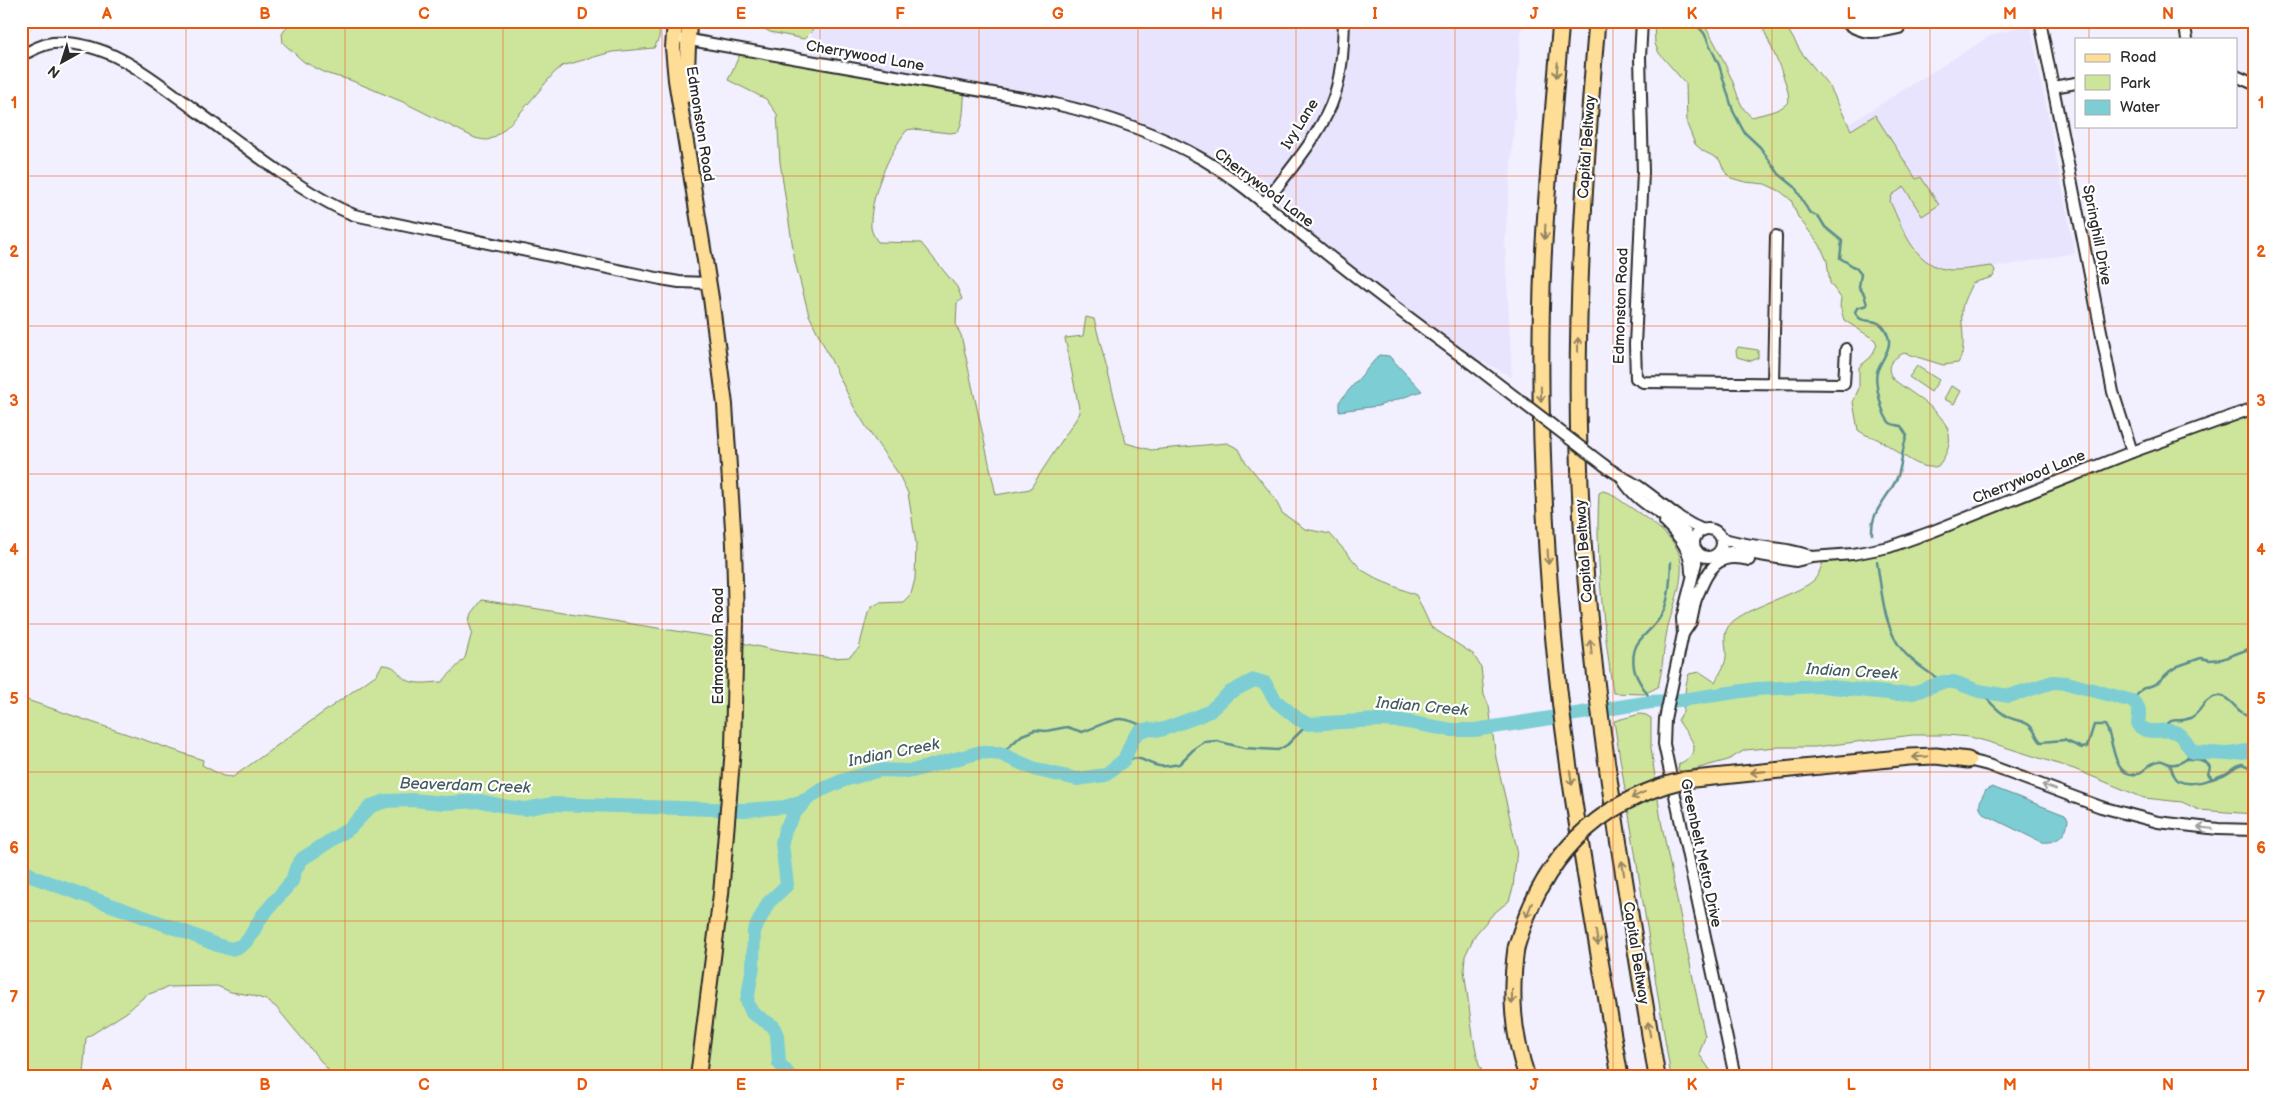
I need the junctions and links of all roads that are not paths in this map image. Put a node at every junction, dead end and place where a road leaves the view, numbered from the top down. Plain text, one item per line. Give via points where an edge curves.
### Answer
1 (675, 21) edge
2 (689, 21) edge
3 (1344, 21) edge
4 (1561, 21) edge
5 (1597, 21) edge
6 (1642, 21) edge
7 (1844, 21) edge
8 (2040, 21) edge
9 (2184, 21) edge
10 (1900, 28) dead end
11 (2187, 38) edge
12 (680, 39) junction
13 (21, 55) edge
14 (2238, 77) edge
15 (2075, 83) edge
16 (2254, 84) edge
17 (2053, 88) junction
18 (1264, 204) junction
19 (1776, 236) dead end
20 (708, 283) junction
21 (1846, 349) dead end
22 (1774, 383) junction
23 (2254, 408) edge
24 (2132, 452) junction
25 (1623, 479) junction
26 (1651, 507) junction
27 (1703, 530) junction
28 (1722, 538) junction
29 (1695, 547) junction
30 (1714, 556) junction
31 (1812, 556) junction
32 (1774, 557) junction
33 (1690, 588) junction
34 (1696, 599) junction
35 (1683, 634) junction
36 (1968, 760) joint
37 (2254, 830) edge
38 (698, 1077) edge
39 (1527, 1077) edge
40 (1620, 1077) edge
41 (1657, 1077) edge
42 (1735, 1077) edge

1 - 12 main road
2 - 12 main road
3 - 18 street, Ivy Lane via 1341,69 1331,105 1318,129
4 -> 40 highway via 1546,216 1541,377 1550,597 1564,730
41 -> 5 highway, Capital Beltway via 1600,723 1582,521 1577,365 1579,264
6 - 22 street, Edmonston Road via 1642,172 1636,378 1643,382
7 - 10 street via 1856,30 1868,33
8 - 17 street, Springhill Drive
9 - 11 street
12 - 18 street, Cherrywood Lane via 1051,103 1100,115 1149,133 1197,157
12 - 20 main road, Edmonston Road
13 - 20 street via 46,44 66,44 92,48 131,64 312,192 354,215 661,279
14 - 16 street
15 - 17 street
17 - 24 street, Springhill Drive via 2113,392
18 - 25 street, Cherrywood Lane, bridge
19 - 22 street
20 - 38 main road, Edmonston Road via 728,435 736,650 730,788 712,976
21 - 22 street, Edmonston Road via 1844,384
23 - 24 street, Cherrywood Lane
24 - 31 street, Cherrywood Lane via 1901,543 1852,554
25 - 26 street, Cherrywood Lane via 1632,494
25 - 27 street, Cherrywood Lane via 1681,520
26 - 29 street, Cherrywood Lane via 1678,525
26 - 33 street via 1678,535 1687,550
27 - 28 street via 1714,530
27 - 29 street via 1698,533
28 - 30 street via 1722,546
28 - 31 street, Cherrywood Lane via 1748,546 1794,550
29 - 30 street via 1703,556
29 - 33 street, Greenbelt Metro Drive via 1696,563
30 - 32 street, Cherrywood Lane via 1737,551
30 - 34 street, Greenbelt Metro Drive via 1702,569
31 - 32 street, Cherrywood Lane via 1796,561
32 - 34 street via 1760,561 1731,558 1718,562 1708,571
33 - 35 street, Greenbelt Metro Drive via 1682,618
34 - 35 street, Greenbelt Metro Drive
35 - 42 street, Greenbelt Metro Drive via 1665,720 1664,744
37 -> 36 street via 2185,826 2143,818 2101,807
36 -> 39 highway, bridge via 1910,757 1684,780 1626,801 1597,820 1576,838 1550,869 1530,907 1516,948 1512,992 1514,1028

